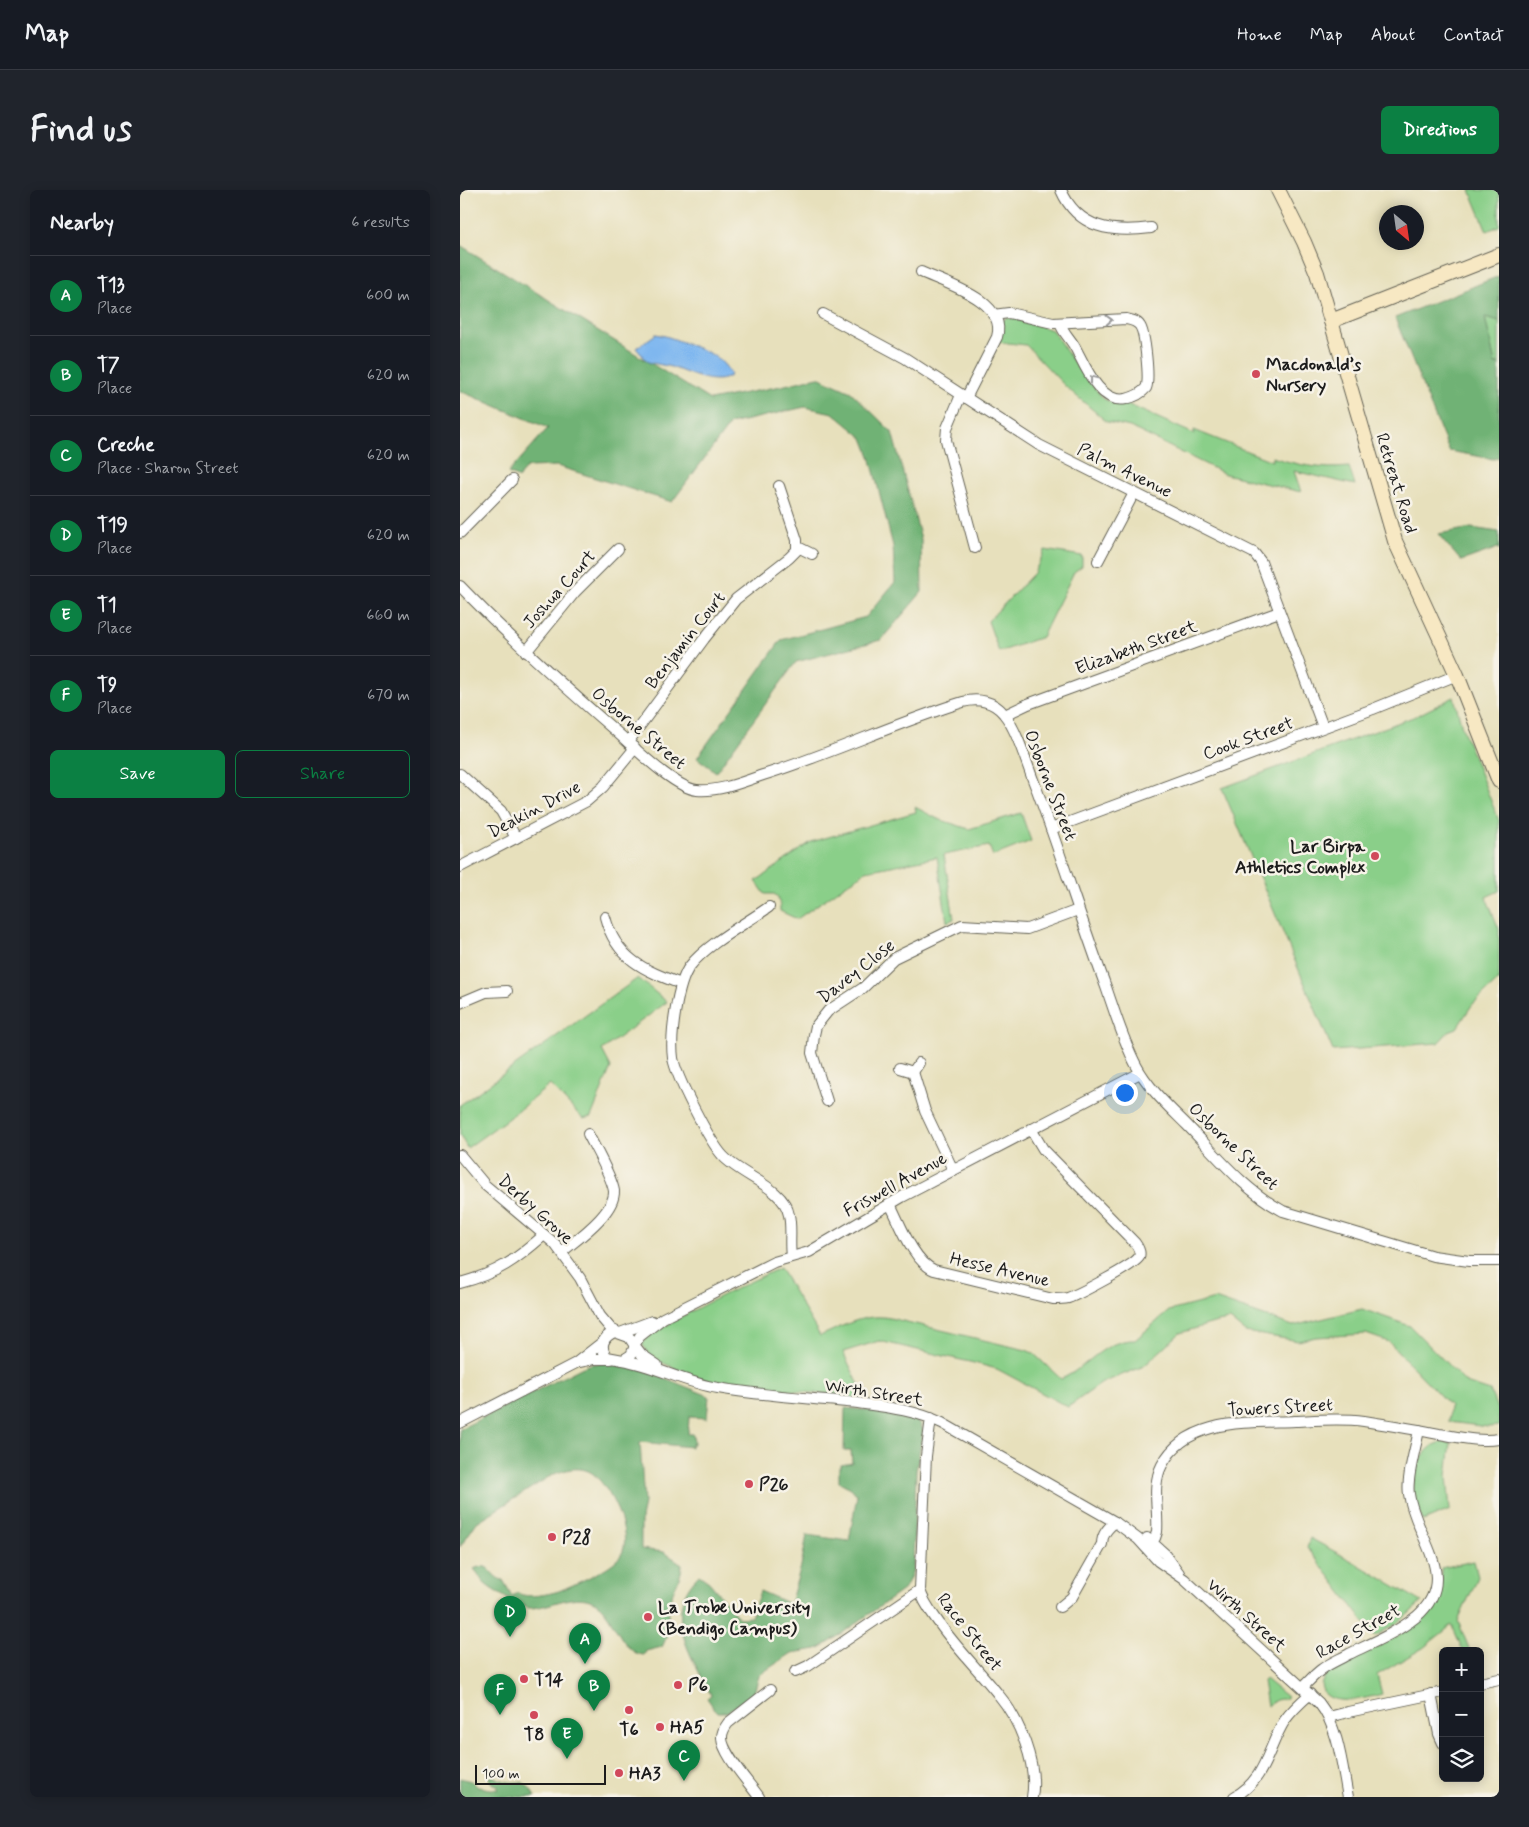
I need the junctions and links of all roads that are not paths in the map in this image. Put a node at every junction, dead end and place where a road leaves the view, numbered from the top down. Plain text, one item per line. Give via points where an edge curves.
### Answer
1 (1061, 190) edge
2 (1278, 190) edge
3 (1150, 228) dead end
4 (1499, 256) edge
5 (921, 272) dead end
6 (823, 314) dead end
7 (993, 315) junction
8 (1331, 321) junction
9 (1060, 323) junction
10 (964, 397) junction
11 (512, 480) dead end
12 (779, 486) dead end
13 (1134, 493) junction
14 (460, 533) edge
15 (798, 547) junction
16 (975, 548) dead end
17 (618, 549) dead end
18 (812, 554) dead end
19 (1098, 561) dead end
20 (460, 586) edge
21 (1279, 612) junction
22 (526, 652) junction
23 (1457, 675) junction
24 (1005, 715) junction
25 (1323, 727) junction
26 (632, 745) junction
27 (460, 774) edge
28 (1499, 780) edge
29 (1051, 828) junction
30 (516, 838) junction
31 (460, 867) edge
32 (768, 907) dead end
33 (1078, 910) junction
34 (605, 917) dead end
35 (681, 984) junction
36 (507, 991) dead end
37 (460, 1003) edge
38 (920, 1063) dead end
39 (900, 1068) dead end
40 (913, 1072) junction
41 (1140, 1073) junction
42 (827, 1101) dead end
43 (1031, 1129) junction
44 (588, 1134) dead end
45 (460, 1155) edge
46 (953, 1170) junction
47 (890, 1204) junction
48 (544, 1235) junction
49 (562, 1252) junction
50 (791, 1256) junction
51 (1499, 1261) edge
52 (460, 1283) edge
53 (600, 1316) junction
54 (663, 1318) junction
55 (618, 1333) junction
56 (604, 1341) junction
57 (634, 1345) junction
58 (610, 1359) junction
59 (623, 1360) junction
60 (576, 1363) junction
61 (663, 1371) junction
62 (931, 1418) junction
63 (460, 1423) edge
64 (1419, 1430) junction
65 (1499, 1439) edge
66 (1115, 1522) junction
67 (1148, 1544) junction
68 (920, 1590) junction
69 (1060, 1607) dead end
70 (795, 1672) dead end
71 (1499, 1679) edge
72 (1484, 1682) edge
73 (770, 1690) dead end
74 (1306, 1690) junction
75 (1439, 1693) edge
76 (1430, 1694) junction
77 (1329, 1717) junction
78 (1440, 1737) edge
79 (759, 1797) edge
80 (1032, 1797) edge
81 (1234, 1797) edge
82 (1348, 1797) edge

1 - 3 street via 1076,214 1088,222 1110,229
2 - 8 street, Retreat Road via 1310,257
4 - 8 street
5 - 7 street via 975,297
6 - 10 street, Palm Avenue via 906,358
7 - 9 street via 1009,313
7 - 10 street via 998,326 997,337
8 - 23 street, Retreat Road via 1395,541
9 -> 9 street via 1136,322 1142,330 1149,378 1146,388 1138,395 1124,399 1109,397 1083,366
10 - 13 street, Palm Avenue via 1039,446
10 - 16 street via 946,434
11 - 14 street
12 - 15 street
13 - 19 street
13 - 21 street, Palm Avenue via 1254,553 1261,562
15 - 18 street
15 - 26 street, Benjamin Court via 789,558 736,599 704,639
17 - 22 street, Joshua Court via 575,592
20 - 22 street, Osborne Street
21 - 24 street, Elizabeth Street
21 - 25 street, Palm Avenue
22 - 26 street, Osborne Street
23 - 25 street, Cook Street
23 - 28 street, Retreat Road
24 - 26 street, Osborne Street via 983,701 963,702 777,771 706,790 678,783
24 - 29 street, Osborne Street
25 - 29 street, Cook Street
26 - 30 street, Deakin Drive via 603,787 587,801
27 - 30 street via 496,805
29 - 33 street, Osborne Street
30 - 31 street, Deakin Drive
32 - 35 street via 700,955 688,968
33 - 41 street, Osborne Street via 1128,1049
33 - 42 street, Davey Close via 1027,930 962,925 894,958 863,988 828,1010 816,1026 812,1053
34 - 35 street via 611,934 632,962
35 - 50 street via 672,1039 677,1071 722,1155 740,1171 778,1194 784,1202 790,1218
36 - 37 street via 486,992
38 - 40 street
39 - 40 street
40 - 46 street via 925,1111
41 - 43 street, Friswell Avenue
41 - 51 street, Osborne Street via 1233,1173 1278,1208 1433,1256
43 - 46 street, Friswell Avenue
43 - 47 street, Hesse Avenue via 1041,1146 1135,1243 1139,1258 1130,1266 1061,1299 934,1270 923,1264 916,1254
44 - 49 street via 613,1187 613,1202 602,1217
45 - 48 street, Derby Grove via 485,1185
46 - 47 street, Friswell Avenue
47 - 50 street, Friswell Avenue via 815,1249
48 - 49 street, Derby Grove
48 - 52 street via 512,1262
49 - 53 street, Derby Grove
50 - 54 street, Friswell Avenue via 746,1275
53 - 55 street, Derby Grove
53 - 56 street, Derby Grove
54 - 55 street, Friswell Avenue
54 - 57 street, Friswell Avenue
55 - 56 street via 611,1334
55 - 57 street via 629,1337
56 - 58 street via 604,1353
56 - 60 street
57 - 59 street via 631,1355
57 - 61 street, Wirth Street
58 - 59 street
58 - 60 street
59 - 61 street, Wirth Street
60 - 63 street
61 - 62 street, Wirth Street via 715,1388 874,1405
62 - 66 street, Wirth Street
62 - 68 street, Race Street via 926,1456
64 - 65 street, Towers Street via 1477,1440
64 - 67 street, Towers Street via 1340,1420 1239,1423 1202,1430 1180,1444 1162,1465 1156,1488 1157,1532
64 - 74 street, Race Street via 1408,1492 1434,1566 1436,1584 1432,1599 1404,1626 1327,1666
66 - 67 street, Wirth Street
66 - 69 street via 1102,1539 1072,1597
67 - 74 street, Wirth Street via 1158,1561 1184,1579
68 - 70 street
68 - 80 street, Race Street via 950,1639 1012,1713 1030,1760 1034,1781
71 - 72 street
73 - 79 street via 728,1723 722,1739 728,1754
74 - 77 street, Wirth Street
74 - 81 street, Race Street via 1285,1719 1254,1783
75 - 76 street
76 - 77 street
76 - 78 street
77 - 82 street

